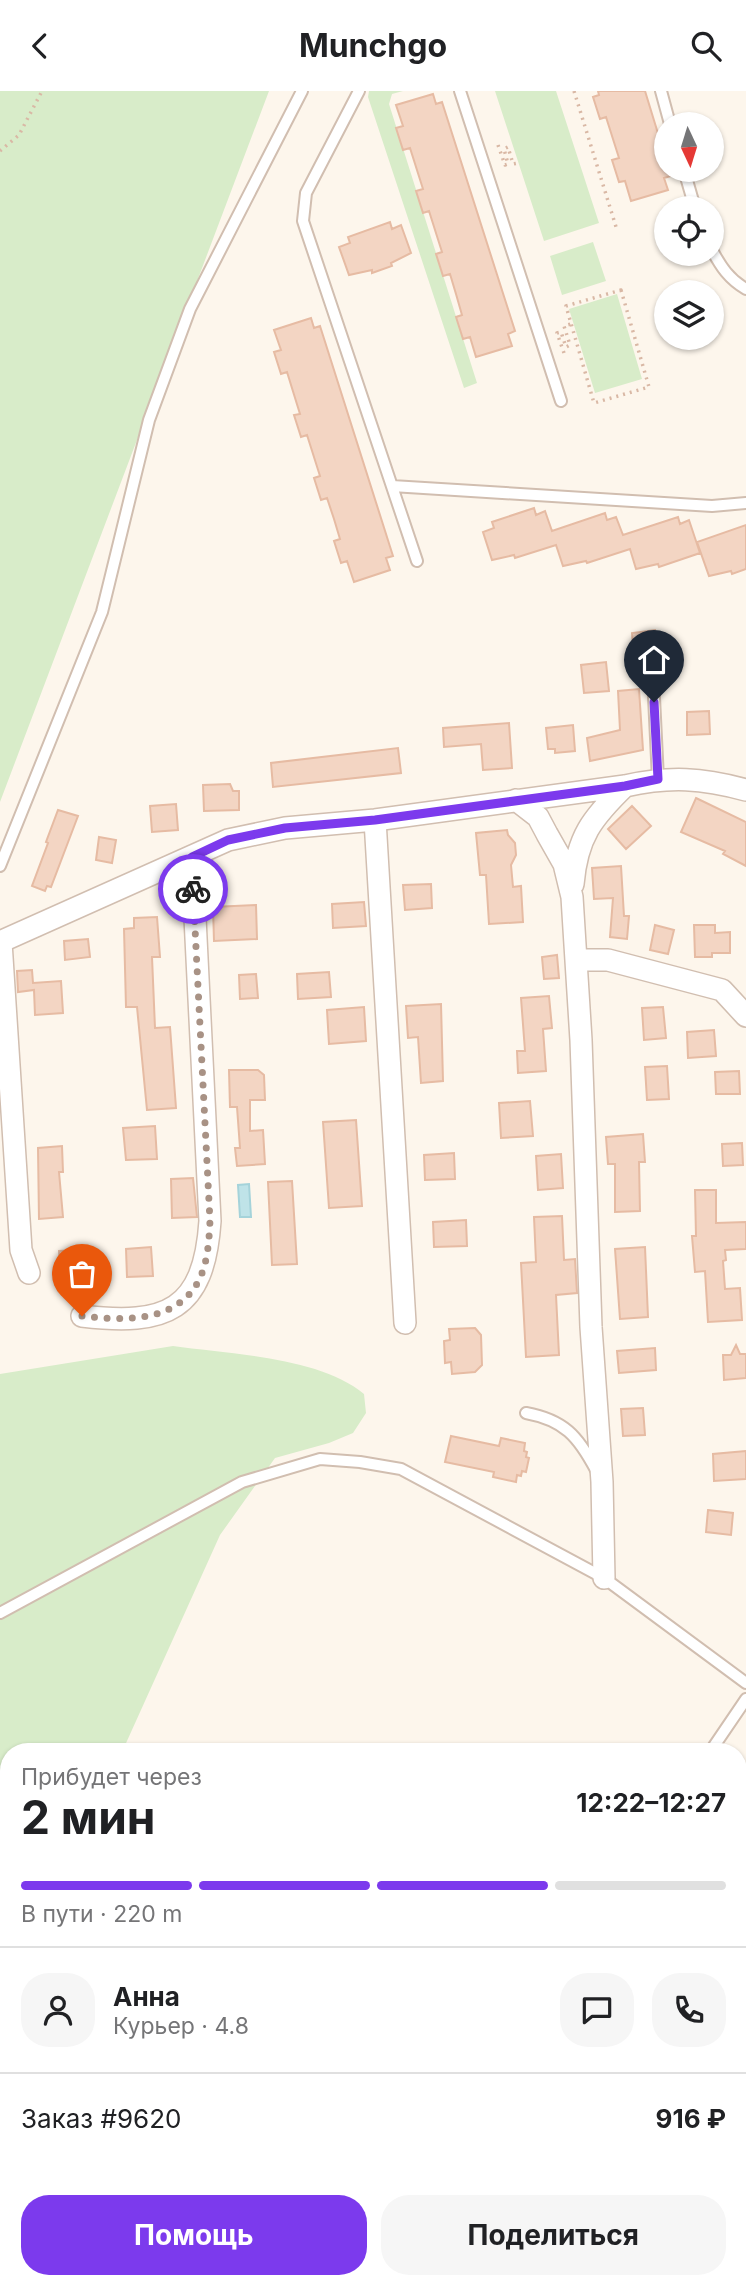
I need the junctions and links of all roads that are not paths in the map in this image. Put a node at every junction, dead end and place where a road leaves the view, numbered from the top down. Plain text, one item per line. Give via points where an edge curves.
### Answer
1 (302, 91) edge
2 (359, 91) edge
3 (460, 91) edge
4 (661, 91) edge
5 (667, 112) edge
6 (720, 266) edge
7 (746, 289) edge
8 (561, 401) dead end
9 (392, 486) junction
10 (746, 503) edge
11 (417, 561) dead end
12 (653, 677) dead end
13 (658, 779) junction
14 (625, 786) junction
15 (746, 790) edge
16 (516, 800) junction
17 (375, 820) junction
18 (192, 857) junction
19 (0, 866) edge
20 (572, 897) junction
21 (0, 942) edge
22 (577, 960) junction
23 (746, 1016) edge
24 (29, 1273) dead end
25 (82, 1316) dead end
26 (405, 1323) dead end
27 (526, 1413) dead end
28 (602, 1482) junction
29 (604, 1578) junction
30 (0, 1613) edge
31 (746, 1683) edge
32 (746, 1699) edge
33 (716, 1743) edge

1 - 19 lane via 190,309 149,420 102,612
2 - 9 lane via 306,193 303,221
3 - 8 lane
4 - 5 lane
6 - 7 lane
9 - 10 lane via 712,506
9 - 11 lane
12 - 13 lane
13 - 14 street
13 - 15 street via 718,782
14 - 16 street
14 - 20 street via 591,821 575,860
16 - 17 street
16 - 20 street via 542,825 564,864
17 - 18 street via 285,828 228,840
17 - 26 street
18 - 21 street
18 - 25 street via 208,1249 200,1279 182,1302 138,1319
20 - 22 street
21 - 24 street via 21,1250
22 - 23 street via 608,960 722,990
22 - 28 street via 591,1327
27 - 28 lane via 545,1417 568,1431 582,1444
28 - 29 street
29 - 30 lane via 401,1469 320,1459 242,1482
29 - 31 lane
32 - 33 lane

